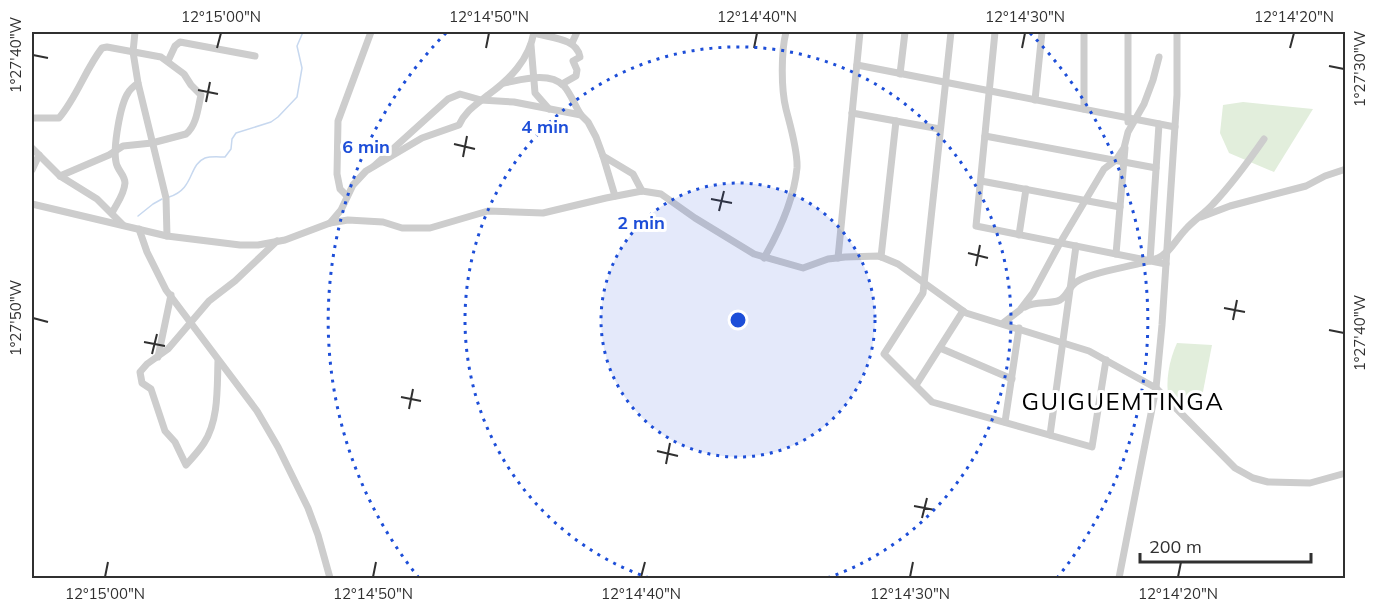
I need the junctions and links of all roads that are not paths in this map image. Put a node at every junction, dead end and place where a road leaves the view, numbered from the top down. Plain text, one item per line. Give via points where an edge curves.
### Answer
1 (135, 32) edge
2 (371, 32) edge
3 (534, 32) edge
4 (577, 32) edge
5 (786, 32) edge
6 (860, 32) edge
7 (905, 32) edge
8 (951, 32) edge
9 (995, 32) edge
10 (1042, 32) edge
11 (1083, 32) edge
12 (1128, 32) edge
13 (1177, 32) edge
14 (531, 43) junction
15 (572, 43) junction
16 (133, 52) junction
17 (255, 56) dead end
18 (1159, 57) dead end
19 (168, 61) junction
20 (857, 65) junction
21 (900, 74) junction
22 (533, 78) junction
23 (945, 82) junction
24 (138, 83) junction
25 (504, 83) junction
26 (562, 84) junction
27 (989, 91) junction
28 (481, 100) junction
29 (1035, 100) junction
30 (549, 109) junction
31 (1084, 109) junction
32 (852, 113) junction
33 (581, 115) junction
34 (32, 118) edge
35 (1132, 118) junction
36 (896, 121) junction
37 (1159, 124) junction
38 (1175, 127) junction
39 (940, 129) junction
40 (985, 136) junction
41 (1264, 139) dead end
42 (152, 143) junction
43 (32, 148) edge
44 (114, 152) junction
45 (39, 155) junction
46 (603, 156) junction
47 (1120, 161) junction
48 (374, 166) junction
49 (1156, 168) junction
50 (1346, 168) edge
51 (32, 170) edge
52 (60, 176) junction
53 (981, 181) junction
54 (1026, 189) junction
55 (642, 191) junction
56 (347, 196) junction
57 (615, 196) junction
58 (1085, 201) junction
59 (32, 204) edge
60 (1120, 207) junction
61 (112, 213) junction
62 (1196, 219) junction
63 (330, 223) junction
64 (123, 225) junction
65 (139, 229) junction
66 (1019, 235) junction
67 (167, 236) junction
68 (277, 242) junction
69 (1060, 243) junction
70 (1076, 246) junction
71 (1167, 252) junction
72 (1116, 254) junction
73 (882, 257) junction
74 (764, 258) junction
75 (838, 258) junction
76 (1149, 261) junction
77 (1166, 264) junction
78 (924, 283) junction
79 (1070, 291) junction
80 (171, 295) junction
81 (1020, 310) junction
82 (963, 311) junction
83 (191, 323) junction
84 (1003, 323) junction
85 (1019, 328) junction
86 (1063, 342) junction
87 (940, 348) junction
88 (158, 357) junction
89 (1106, 360) junction
90 (218, 361) junction
91 (1011, 379) junction
92 (916, 385) junction
93 (1156, 388) junction
94 (1005, 423) junction
95 (1050, 435) junction
96 (1346, 473) edge
97 (330, 579) edge
98 (1119, 579) edge

1 - 16 street
2 - 56 street via 338,121 337,174 340,189
3 - 14 street
3 - 15 street
4 - 15 street
5 - 74 street via 783,98 797,168 791,199
6 - 20 street
7 - 21 street
8 - 23 street
9 - 27 street
10 - 29 street
11 - 31 street
12 - 35 street
13 - 38 street
14 - 22 street
14 - 25 street via 525,59
15 - 26 street via 580,54 573,61 578,72
16 - 19 street
16 - 24 street
16 - 34 street via 102,48 69,108 59,118
17 - 19 street via 180,42
18 - 35 street via 1153,80
19 - 42 street via 201,95 191,130
20 - 21 street
20 - 32 street
21 - 23 street
22 - 25 street
22 - 26 street
22 - 30 street via 535,93
23 - 27 street
23 - 39 street
24 - 42 street
24 - 44 street via 125,99
25 - 28 street
26 - 33 street
27 - 29 street
27 - 40 street
28 - 30 street
28 - 48 street via 463,115 459,125 423,138
28 - 48 street via 460,94 448,99
29 - 31 street
30 - 33 street
31 - 35 street
32 - 36 street
32 - 75 street
33 - 46 street via 596,136
35 - 37 street
35 - 47 street
36 - 39 street
36 - 73 street
37 - 38 street
37 - 49 street
38 - 71 street
39 - 78 street
40 - 47 street
40 - 53 street
41 - 62 street via 1234,181
42 - 44 street via 123,146
42 - 67 street via 166,198
43 - 45 street
44 - 52 street
44 - 61 street via 125,183
45 - 51 street
45 - 52 street
46 - 55 street via 633,174
46 - 57 street
47 - 49 street
47 - 58 street via 1104,169
47 - 60 street
48 - 56 street via 361,175
49 - 76 street
50 - 62 street via 1297,189
52 - 61 street
53 - 54 street
53 - 66 street via 976,226
54 - 58 street
54 - 66 street
55 - 57 street
55 - 74 street via 666,196 726,239
56 - 63 street
57 - 63 street via 543,213 488,211 430,228 402,228 358,220
58 - 60 street
58 - 69 street
59 - 64 street
60 - 72 street
61 - 64 street
62 - 71 street
63 - 68 street
64 - 65 street
65 - 67 street
65 - 80 street via 162,284
66 - 69 street
67 - 68 street via 240,245
68 - 83 street via 208,301
69 - 70 street
69 - 81 street via 1034,293
70 - 72 street
70 - 79 street
71 - 76 street
71 - 77 street
72 - 76 street
73 - 75 street
73 - 78 street
74 - 75 street via 803,267
76 - 77 street
76 - 79 street via 1088,276 1074,283
77 - 93 street
78 - 82 street
78 - 92 street via 923,293 884,354
79 - 81 street via 1059,300 1032,303
79 - 86 street
80 - 83 street
80 - 88 street
81 - 84 street
82 - 84 street
82 - 87 street
83 - 88 street
83 - 90 street
84 - 85 street
85 - 86 street
85 - 91 street
86 - 89 street
86 - 95 street
87 - 91 street
87 - 92 street
88 - 90 street via 140,372 140,378 151,389 165,431 186,465 204,445 210,431
89 - 93 street
89 - 95 street via 1092,447
90 - 97 street via 258,413 294,478 318,535
91 - 94 street
92 - 94 street via 932,402
93 - 96 street via 1235,468 1253,478 1310,483
93 - 98 street
94 - 95 street

